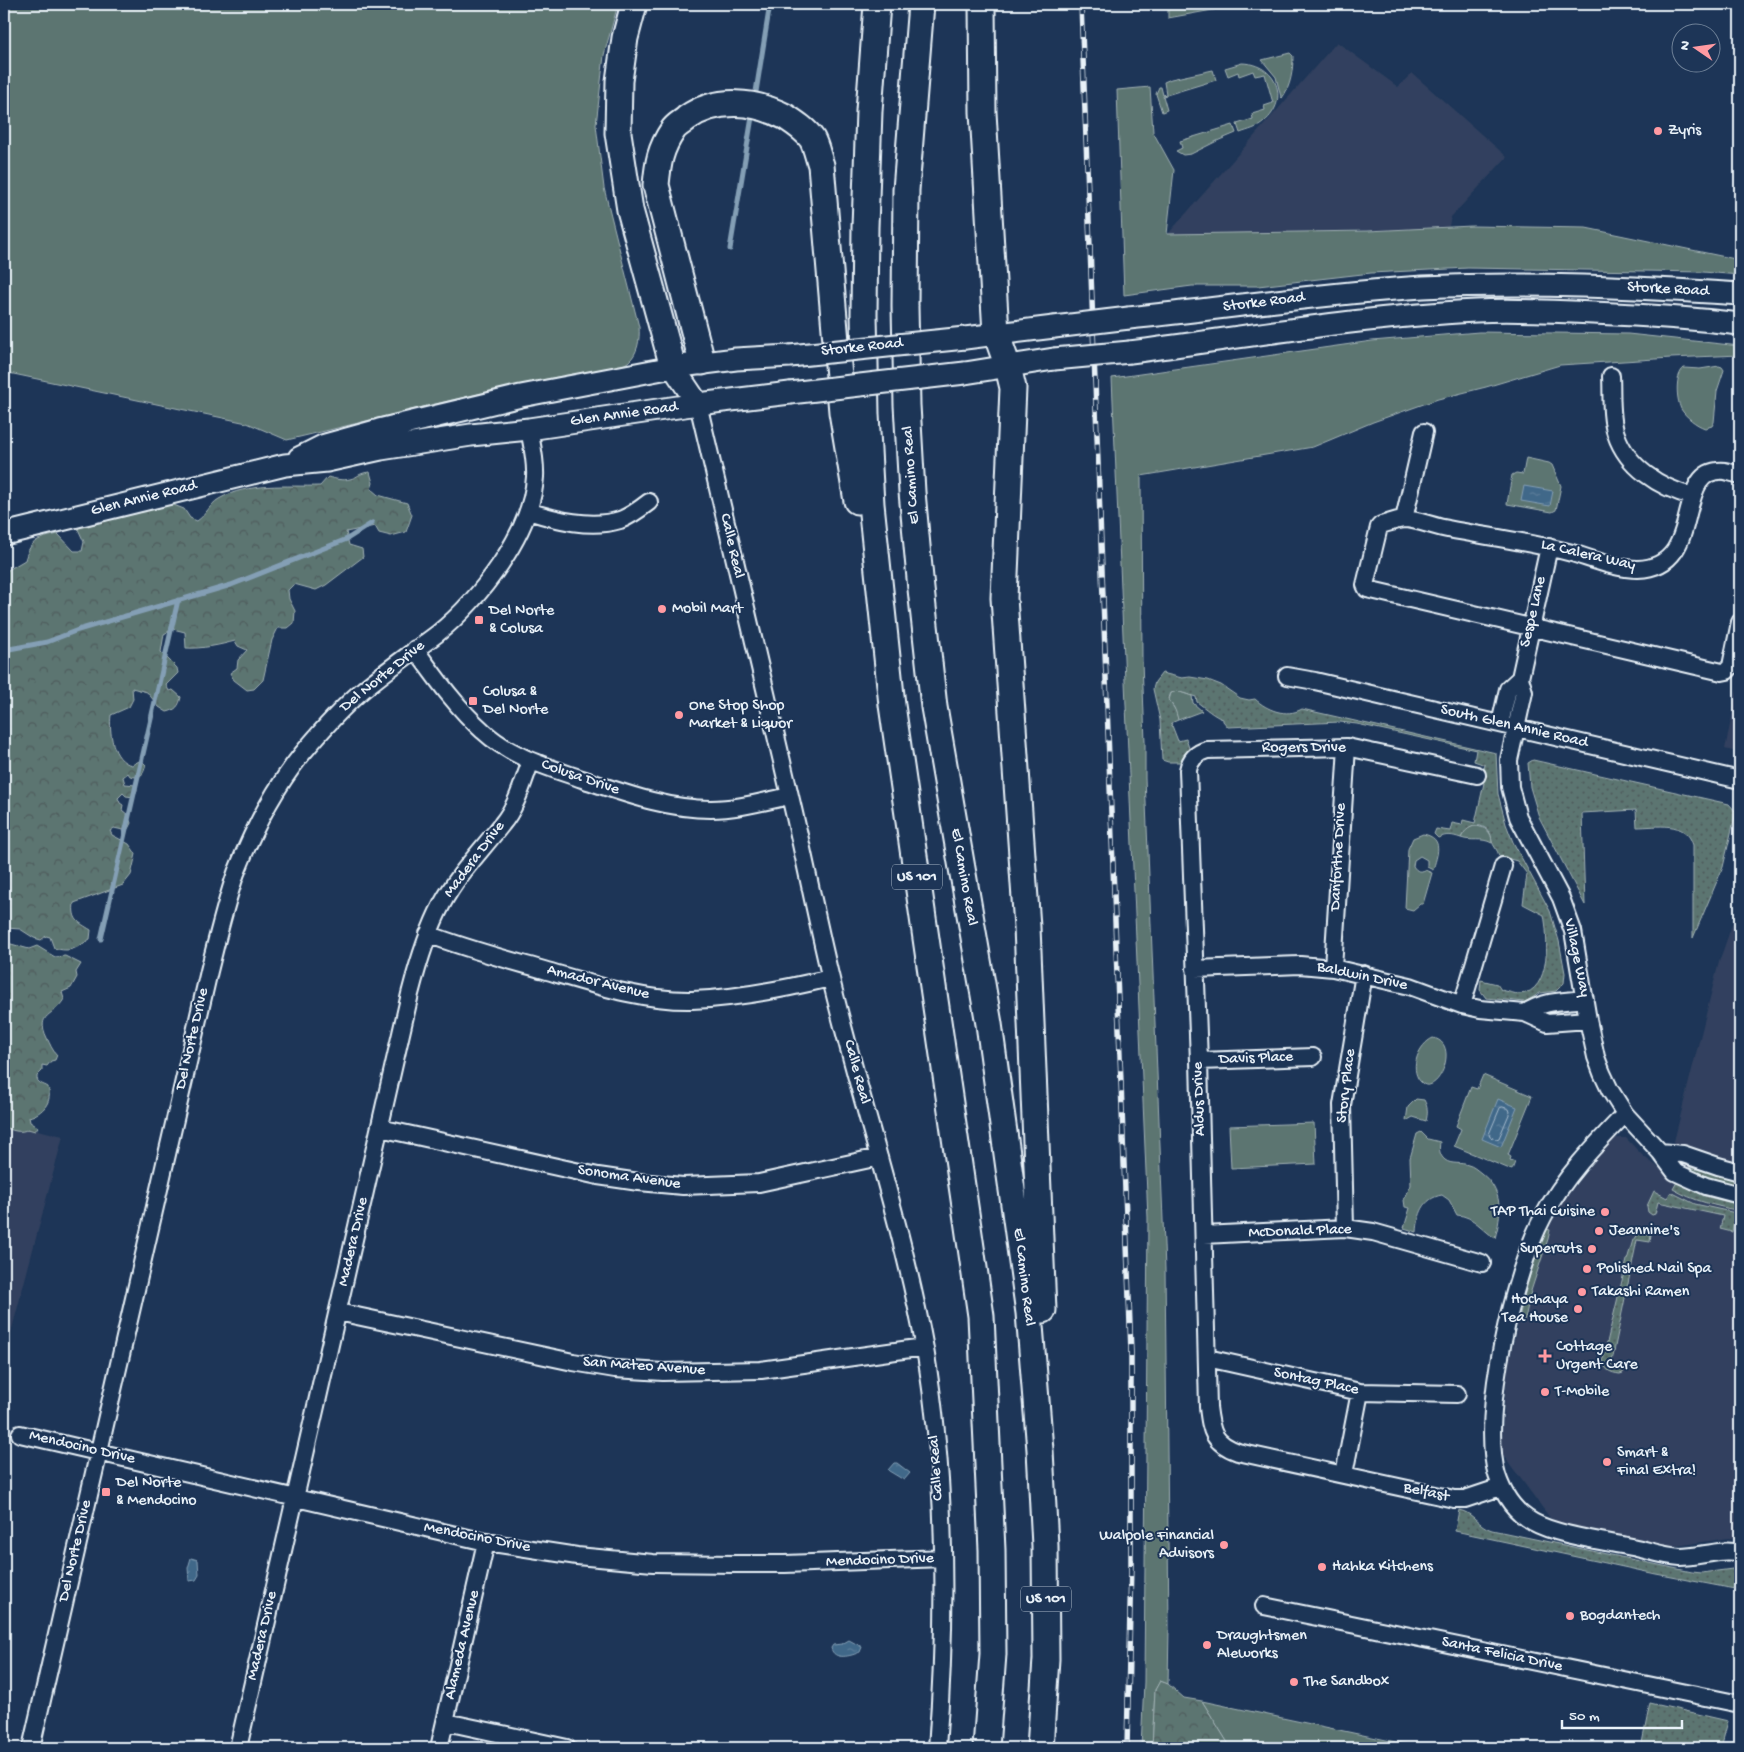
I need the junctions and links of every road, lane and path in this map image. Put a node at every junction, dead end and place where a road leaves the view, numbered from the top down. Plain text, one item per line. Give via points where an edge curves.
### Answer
1 (634, 4) edge
2 (877, 4) edge
3 (921, 4) edge
4 (982, 4) edge
5 (1740, 294) edge
6 (1740, 324) edge
7 (996, 333) junction
8 (790, 356) joint
9 (702, 362) junction
10 (673, 367) junction
11 (1008, 367) junction
12 (965, 373) joint
13 (1611, 376) dead end
14 (698, 404) junction
15 (529, 429) junction
16 (1424, 432) dead end
17 (285, 464) junction
18 (1740, 475) edge
19 (1692, 496) junction
20 (649, 502) dead end
21 (528, 511) junction
22 (1404, 519) junction
23 (4, 534) edge
24 (1549, 547) junction
25 (1740, 622) edge
26 (1531, 628) junction
27 (415, 649) junction
28 (1287, 676) dead end
29 (1520, 678) junction
30 (892, 705) junction
31 (1500, 724) junction
32 (1516, 727) junction
33 (1347, 747) junction
34 (1192, 760) joint
35 (532, 761) junction
36 (1477, 775) dead end
37 (1740, 780) edge
38 (790, 796) junction
39 (1504, 866) dead end
40 (428, 934) junction
41 (1333, 968) junction
42 (1195, 969) junction
43 (1364, 974) junction
44 (830, 978) junction
45 (1585, 998) junction
46 (1462, 1005) junction
47 (1525, 1013) junction
48 (1588, 1020) junction
49 (1313, 1057) dead end
50 (1199, 1061) junction
51 (1625, 1114) junction
52 (380, 1128) junction
53 (1660, 1152) junction
54 (879, 1158) junction
55 (1740, 1172) edge
56 (1740, 1195) edge
57 (1345, 1228) junction
58 (1204, 1235) junction
59 (1482, 1263) dead end
60 (338, 1312) junction
61 (924, 1347) junction
62 (1207, 1358) junction
63 (1360, 1392) junction
64 (1457, 1394) dead end
65 (20, 1434) dead end
66 (1216, 1439) joint
67 (1040, 1450) junction
68 (99, 1452) junction
69 (1344, 1474) junction
70 (1501, 1487) junction
71 (295, 1498) junction
72 (486, 1542) junction
73 (1740, 1553) edge
74 (943, 1558) junction
75 (1264, 1606) dead end
76 (1740, 1704) edge
77 (446, 1722) junction
78 (31, 1748) edge
79 (238, 1748) edge
80 (440, 1748) edge
81 (567, 1748) edge
82 (937, 1748) edge
83 (986, 1748) edge
84 (1040, 1748) edge

1 - 10 highway via 619,81 618,133 630,210
2 - 30 highway, US 101 via 868,121 865,344 871,504
3 - 67 highway, El Camino Real / US 101 via 906,190 905,316 912,492 934,707 989,1024 1029,1313
4 - 7 highway via 983,112
5 - 7 main road, Storke Road, bridge via 1553,285 1423,287
6 - 11 main road, Storke Road, bridge via 1638,315 1477,311 1393,317
7 - 8 main road, Storke Road, bridge
7 - 11 highway
8 - 9 main road, Glen Annie Road
9 - 10 main road, Glen Annie Road
9 - 14 main road
9 - 30 highway via 656,184 659,156 674,128 693,114 714,106 751,104 796,123 812,139 822,164 842,412
10 - 14 main road
10 - 17 main road, Glen Annie Road via 434,415 326,445
11 - 12 main road, Storke Road
11 - 67 highway via 1013,388 1004,598 1026,927 1043,1311
12 - 14 main road, Glen Annie Road, bridge
13 - 19 street via 1613,417 1623,449 1645,474 1662,485
14 - 15 main road, Glen Annie Road
14 - 38 street, Calle Real
15 - 17 main road, Glen Annie Road via 429,441 327,461
15 - 21 street, Del Norte Drive via 535,457 535,478
16 - 22 street
17 - 23 main road, Glen Annie Road
18 - 19 street, La Calera Way via 1714,472 1704,478
19 - 24 street, La Calera Way via 1677,548 1670,557 1649,567 1622,567
20 - 21 street via 627,516 607,522 580,522
21 - 27 street, Del Norte Drive via 510,550 486,584 459,614
22 - 24 street, La Calera Way
22 - 26 street, La Calera Way via 1381,525 1377,530 1365,585 1367,589
24 - 26 street, Sespe Lane
25 - 26 street via 1731,666 1722,672
26 - 29 street, Sespe Lane
27 - 35 street, Colusa Drive via 463,712 484,733
27 - 68 street, Del Norte Drive via 336,715 300,756 268,807 237,872 209,971
28 - 31 street, South Glen Annie Road
29 - 31 street, Sespe Lane via 1508,689
29 - 32 street, Sespe Lane via 1524,692
30 - 83 highway, US 101 via 981,1316 992,1550 992,1654
31 - 32 street, South Glen Annie Road
32 - 37 street, South Glen Annie Road
32 - 45 street, Village Way via 1508,766 1512,796 1522,825 1567,913
33 - 34 street, Rogers Drive via 1206,750
33 - 36 street, Rogers Drive
33 - 41 street, Danforthe Drive
34 - 42 street, Aldus Drive via 1188,770
35 - 38 street, Colusa Drive via 631,795 688,808 736,807
35 - 40 street, Madera Drive via 503,824 450,891
38 - 44 street, Calle Real
39 - 46 street
40 - 44 street, Amador Avenue via 620,992 650,997 690,1000 734,997
40 - 52 street, Madera Drive via 410,994
41 - 42 street, Baldwin Drive via 1300,965
41 - 43 street, Baldwin Drive
42 - 50 street, Aldus Drive
43 - 46 street, Baldwin Drive
43 - 57 street, Story Place via 1342,1106
44 - 54 street, Calle Real
45 - 47 street via 1546,1002
45 - 48 street, Village Way
46 - 47 street, Baldwin Drive
47 - 48 street, Baldwin Drive via 1547,1023
48 - 51 street, Village Way via 1596,1058
49 - 50 street, Davis Place
50 - 58 street, Aldus Drive
51 - 53 street, Village Way
51 - 70 street via 1564,1183 1543,1216 1528,1250 1507,1325 1495,1392 1493,1448
52 - 54 street, Sonoma Avenue via 598,1176 683,1186 759,1183
52 - 60 street, Madera Drive
53 - 55 street via 1683,1154
53 - 56 street, Village Way via 1675,1172 1706,1186
54 - 61 street, Calle Real via 901,1236
57 - 58 street, McDonald Place
57 - 59 street, McDonald Place via 1373,1232
58 - 62 street, Aldus Drive
60 - 61 street, San Mateo Avenue via 573,1362 662,1372 761,1370
60 - 71 street, Madera Drive
61 - 74 street, Calle Real via 937,1454
62 - 63 street, Sontag Place
62 - 66 street, Aldus Drive via 1209,1416
63 - 64 street, Sontag Place
63 - 69 street
65 - 68 street, Mendocino Drive
66 - 69 street, Belfast via 1238,1452
67 - 84 highway, El Camino Real / US 101 via 1046,1546 1046,1659
68 - 71 street, Mendocino Drive
68 - 78 street, Del Norte Drive
69 - 70 street, Belfast via 1460,1500
70 - 73 street via 1508,1500 1526,1517 1554,1530 1679,1556 1726,1551
71 - 72 street, Mendocino Drive
71 - 79 street, Madera Drive
72 - 74 street, Mendocino Drive via 577,1556 653,1563 785,1564
72 - 77 street, Alameda Avenue
74 - 82 street, Calle Real
75 - 76 street, Santa Felicia Drive
77 - 80 street, Alameda Avenue
77 - 81 street

